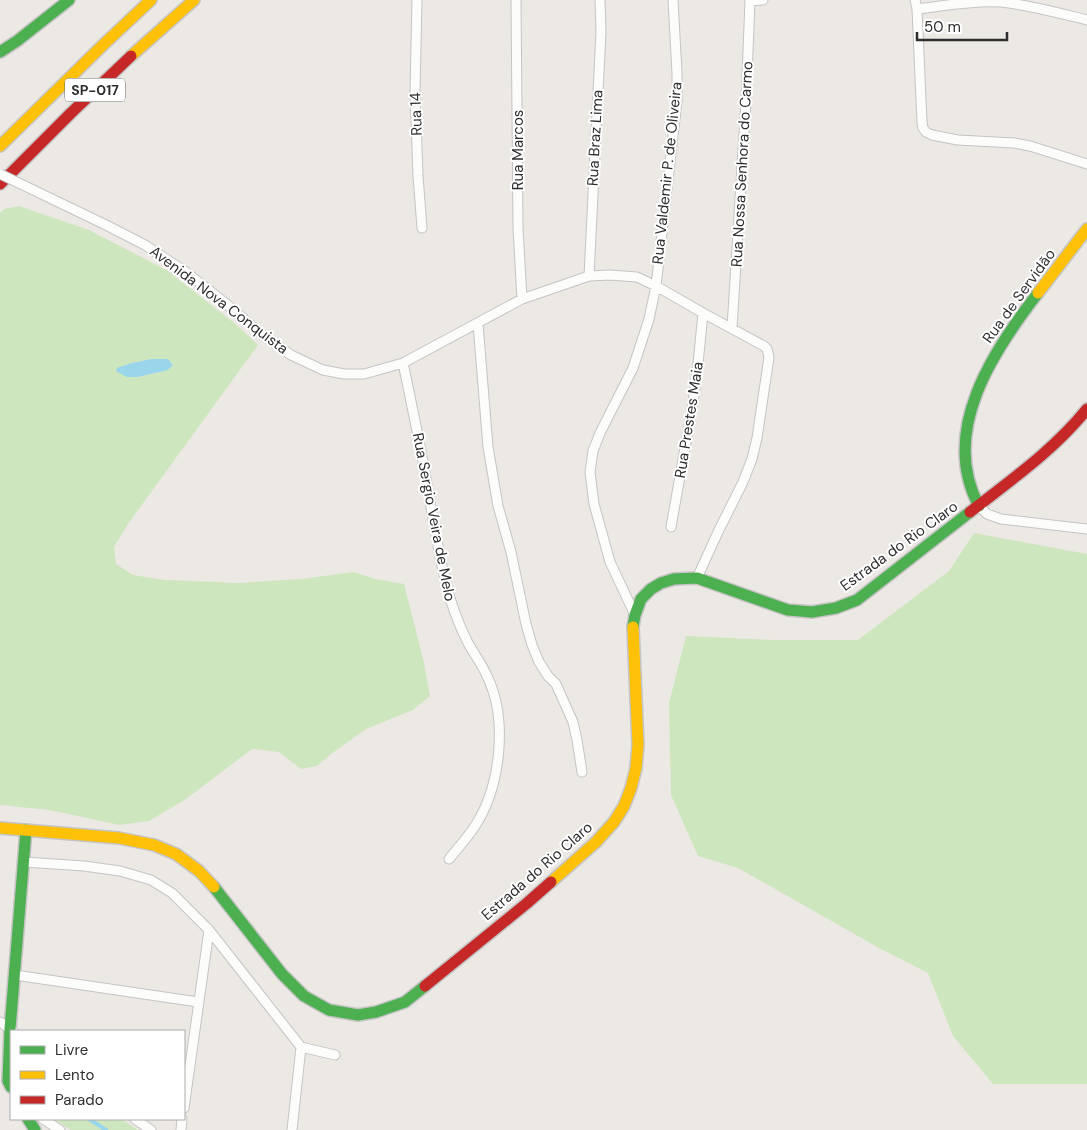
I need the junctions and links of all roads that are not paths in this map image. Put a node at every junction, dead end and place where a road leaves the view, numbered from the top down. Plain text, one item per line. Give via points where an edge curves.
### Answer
1 (69, 0) edge
2 (151, 0) edge
3 (194, 0) edge
4 (417, 0) edge
5 (516, 0) edge
6 (600, 0) edge
7 (673, 0) edge
8 (763, 0) edge
9 (750, 1) edge
10 (916, 5) edge
11 (1087, 20) edge
12 (17, 42) junction
13 (0, 52) edge
14 (0, 61) edge
15 (0, 146) edge
16 (1087, 164) edge
17 (0, 174) edge
18 (0, 184) edge
19 (422, 228) dead end
20 (1087, 228) edge
21 (589, 276) junction
22 (656, 286) junction
23 (522, 299) junction
24 (703, 313) junction
25 (478, 324) junction
26 (732, 328) junction
27 (402, 363) junction
28 (1087, 409) edge
29 (979, 506) junction
30 (671, 527) dead end
31 (1087, 529) edge
32 (697, 578) junction
33 (635, 615) junction
34 (582, 772) dead end
35 (0, 828) edge
36 (26, 830) junction
37 (449, 859) dead end
38 (24, 862) junction
39 (209, 930) junction
40 (15, 975) junction
41 (198, 1002) junction
42 (8, 1028) edge
43 (301, 1047) junction
44 (334, 1055) dead end
45 (7, 1081) edge
46 (185, 1100) edge
47 (45, 1120) edge
48 (136, 1120) edge
49 (60, 1130) edge
50 (151, 1130) edge
51 (292, 1130) edge

1 - 12 main road
2 - 15 main road, SP-017
3 - 18 main road, SP-017 via 91,93
4 - 19 street, Rua 14 via 415,92
5 - 23 street, Rua Marcos via 518,228
6 - 21 street, Rua Braz Lima
7 - 22 street, Rua Valdemir P. de Oliveira via 677,101
8 - 9 street
9 - 26 street, Rua Nossa Senhora do Carmo
10 - 11 street via 999,2
10 - 16 street via 922,122 926,132 958,140 1030,146
12 - 13 main road
12 - 14 main road
17 - 27 street, Avenida Nova Conquista, bridge via 146,245 186,272 291,355 323,370 344,374 364,374
20 - 29 main road, Rua de Servidão via 1008,333 976,392 969,412 964,449 971,489
21 - 22 street, Avenida Nova Conquista via 637,277
21 - 23 street, Avenida Nova Conquista
22 - 24 street, Avenida Nova Conquista
22 - 33 street, Rua Valdemir P. de Oliveira via 638,354 592,451 590,472 594,504 607,554
23 - 25 street, Avenida Nova Conquista
24 - 26 street, Avenida Nova Conquista
24 - 30 street, Rua Prestes Maia via 693,403
25 - 27 street, Avenida Nova Conquista
25 - 34 street via 488,447 498,506 532,645 570,715
26 - 32 street, Avenida Nova Conquista via 764,346 769,357 752,459
27 - 37 street, Rua Sergio Veira de Melo via 451,604 488,678 498,719 497,762 487,804 475,826
28 - 29 main road, Estrada do Rio Claro via 1043,455
29 - 31 street via 987,514 1001,519
29 - 32 main road, Estrada do Rio Claro via 857,600 836,608 812,612 788,610
32 - 33 main road, Estrada do Rio Claro via 674,580 651,589 641,599
33 - 36 main road, Estrada do Rio Claro via 636,768 624,806 614,822 526,904 405,1002 383,1011 358,1015 336,1013 303,995 278,971 218,890 178,854 156,844 132,839
35 - 36 main road, Estrada do Rio Claro
36 - 38 main road
38 - 39 street via 93,867 151,880 172,893
38 - 40 main road
39 - 41 street
39 - 43 street
40 - 41 street
40 - 42 main road
41 - 46 street
42 - 45 main road
43 - 44 street
43 - 51 street
47 - 49 street
48 - 50 street

